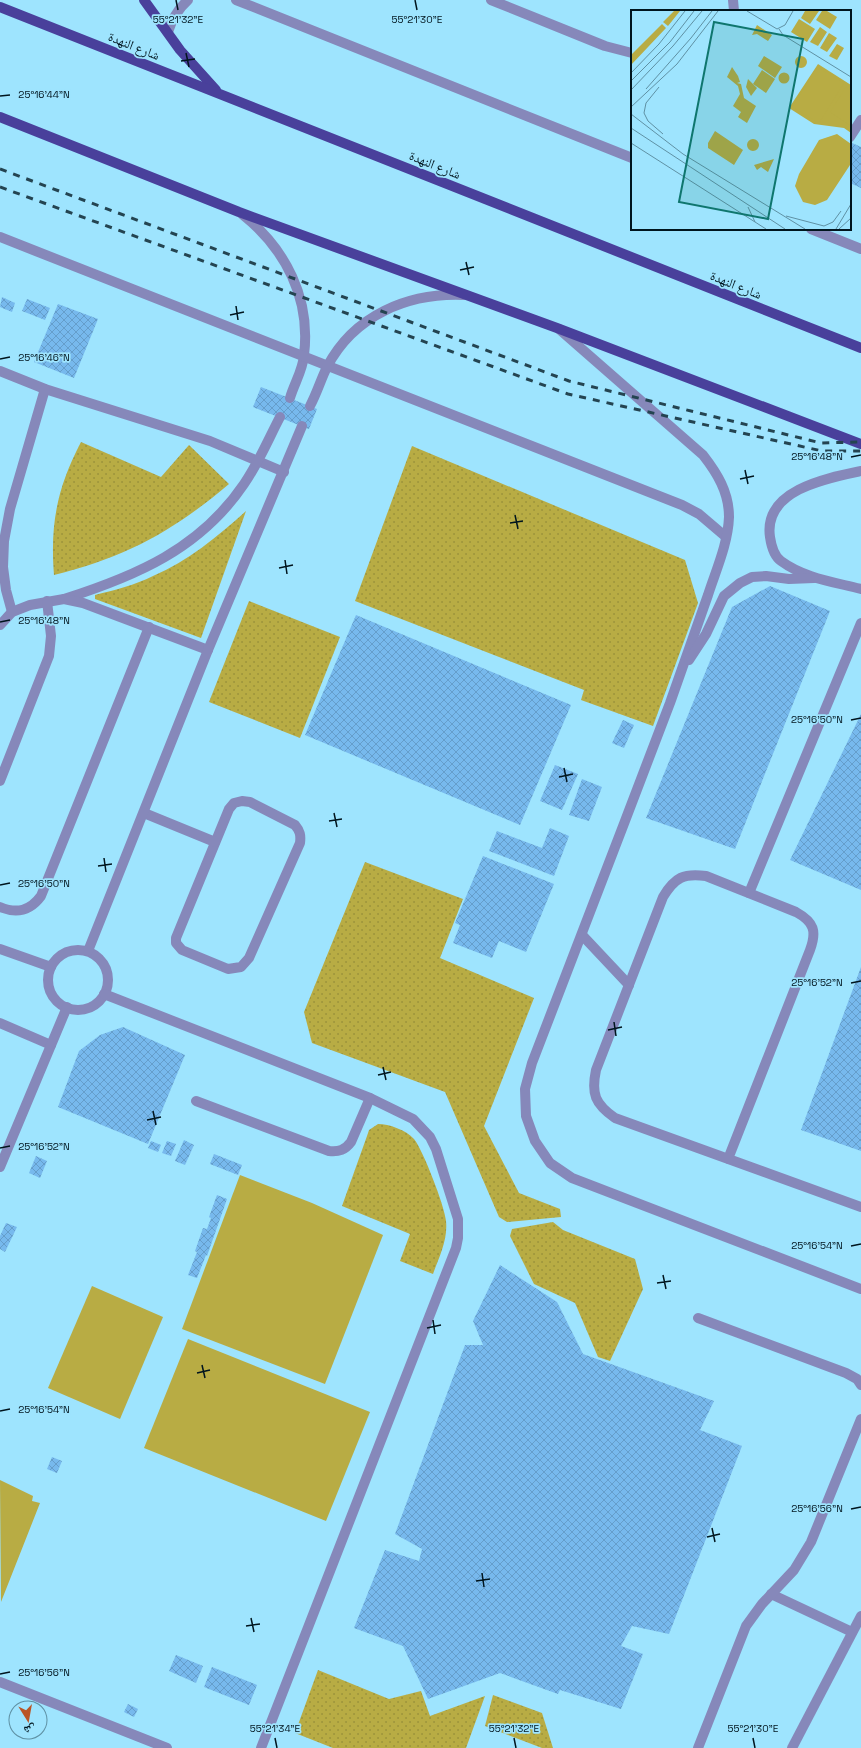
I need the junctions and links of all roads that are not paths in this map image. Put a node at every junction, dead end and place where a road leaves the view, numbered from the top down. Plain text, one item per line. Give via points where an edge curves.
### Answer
1 (144, 0) edge
2 (188, 0) edge
3 (236, 0) edge
4 (491, 0) edge
5 (733, 0) edge
6 (0, 7) edge
7 (734, 10) edge
8 (168, 32) junction
9 (631, 52) edge
10 (219, 93) junction
11 (0, 117) edge
12 (861, 120) edge
13 (851, 135) edge
14 (631, 158) edge
15 (239, 212) junction
16 (816, 230) edge
17 (830, 233) edge
18 (0, 237) edge
19 (861, 248) edge
20 (465, 295) junction
21 (557, 328) junction
22 (861, 348) edge
23 (304, 357) junction
24 (328, 366) junction
25 (0, 371) edge
26 (44, 389) junction
27 (290, 398) dead end
28 (310, 406) dead end
29 (280, 417) dead end
30 (302, 426) dead end
31 (861, 444) edge
32 (257, 461) junction
33 (861, 471) edge
34 (284, 472) junction
35 (726, 537) junction
36 (816, 578) junction
37 (861, 589) edge
38 (64, 599) junction
39 (47, 601) junction
40 (12, 612) junction
41 (861, 623) edge
42 (0, 625) edge
43 (149, 627) junction
44 (208, 650) junction
45 (683, 668) junction
46 (0, 781) edge
47 (144, 813) junction
48 (215, 842) junction
49 (749, 893) junction
50 (0, 907) edge
51 (582, 935) junction
52 (0, 949) edge
53 (88, 951) junction
54 (51, 967) junction
55 (629, 985) junction
56 (104, 994) junction
57 (67, 1007) junction
58 (0, 1023) edge
59 (51, 1045) junction
60 (370, 1098) junction
61 (196, 1101) dead end
62 (728, 1159) junction
63 (0, 1167) edge
64 (861, 1207) edge
65 (861, 1289) edge
66 (698, 1318) dead end
67 (861, 1386) edge
68 (861, 1419) edge
69 (771, 1594) junction
70 (861, 1616) edge
71 (852, 1632) junction
72 (0, 1682) edge
73 (167, 1748) edge
74 (261, 1748) edge
75 (698, 1748) edge
76 (792, 1748) edge

1 - 8 main road
2 - 8 street via 172,20
3 - 14 street
4 - 9 street via 605,46
5 - 7 street
6 - 10 main road, شارع النهدة
8 - 10 main road via 194,67
10 - 22 main road, شارع النهدة
11 - 15 main road
12 - 13 street
15 - 20 main road
15 - 23 street via 274,244 297,286 306,333
16 - 17 street
17 - 19 street
18 - 23 street
20 - 21 main road
20 - 24 street via 442,294 418,298 382,312 340,346
21 - 31 main road
21 - 35 street via 707,460 723,485 728,500
23 - 24 street
23 - 27 street
24 - 28 street
24 - 35 street via 682,505 699,514
25 - 26 street
26 - 32 street via 162,425
26 - 40 street via 10,509 4,541 3,567
29 - 32 street
30 - 34 street
32 - 34 street
32 - 38 street via 245,484 225,510 193,539 152,565 112,584
33 - 36 street via 801,488 785,498 774,511 769,528 771,545 780,560
34 - 44 street
35 - 45 street
36 - 37 street
36 - 45 street via 802,580 752,577 731,589 718,605 706,634
38 - 39 street
38 - 43 street via 83,603
39 - 40 street
39 - 46 street via 51,636 49,656
40 - 42 street
41 - 49 street
43 - 44 street
43 - 50 street via 41,896 24,910 8,911
44 - 47 street
45 - 51 street
47 - 48 street
47 - 53 street
48 - 48 street via 177,933 176,943 182,950 235,970 246,964 249,958 301,836 294,825 250,802 242,801 229,809
49 - 55 street via 706,876 693,874 680,877 670,885 664,897
49 - 62 street via 807,918 813,928 814,939
51 - 55 street
51 - 65 street via 532,1063 525,1089 526,1116 534,1141 550,1163 572,1178
52 - 54 street
53 - 54 street via 73,950 60,956
53 - 56 street via 99,958 106,969 108,982
54 - 57 street via 48,979 50,991 57,1001
55 - 62 street via 596,1070 593,1084 595,1097 602,1109 615,1118
56 - 57 street via 98,1002 88,1008 77,1010
56 - 60 street
57 - 59 street
58 - 59 street
59 - 63 street
60 - 61 street via 351,1142 336,1152
60 - 74 street via 413,1119 430,1137 456,1209 458,1238
62 - 64 street
66 - 67 street via 846,1373 857,1379
68 - 69 street via 810,1542 794,1570
69 - 71 street
69 - 75 street via 746,1626
70 - 71 street
71 - 76 street
72 - 73 street

